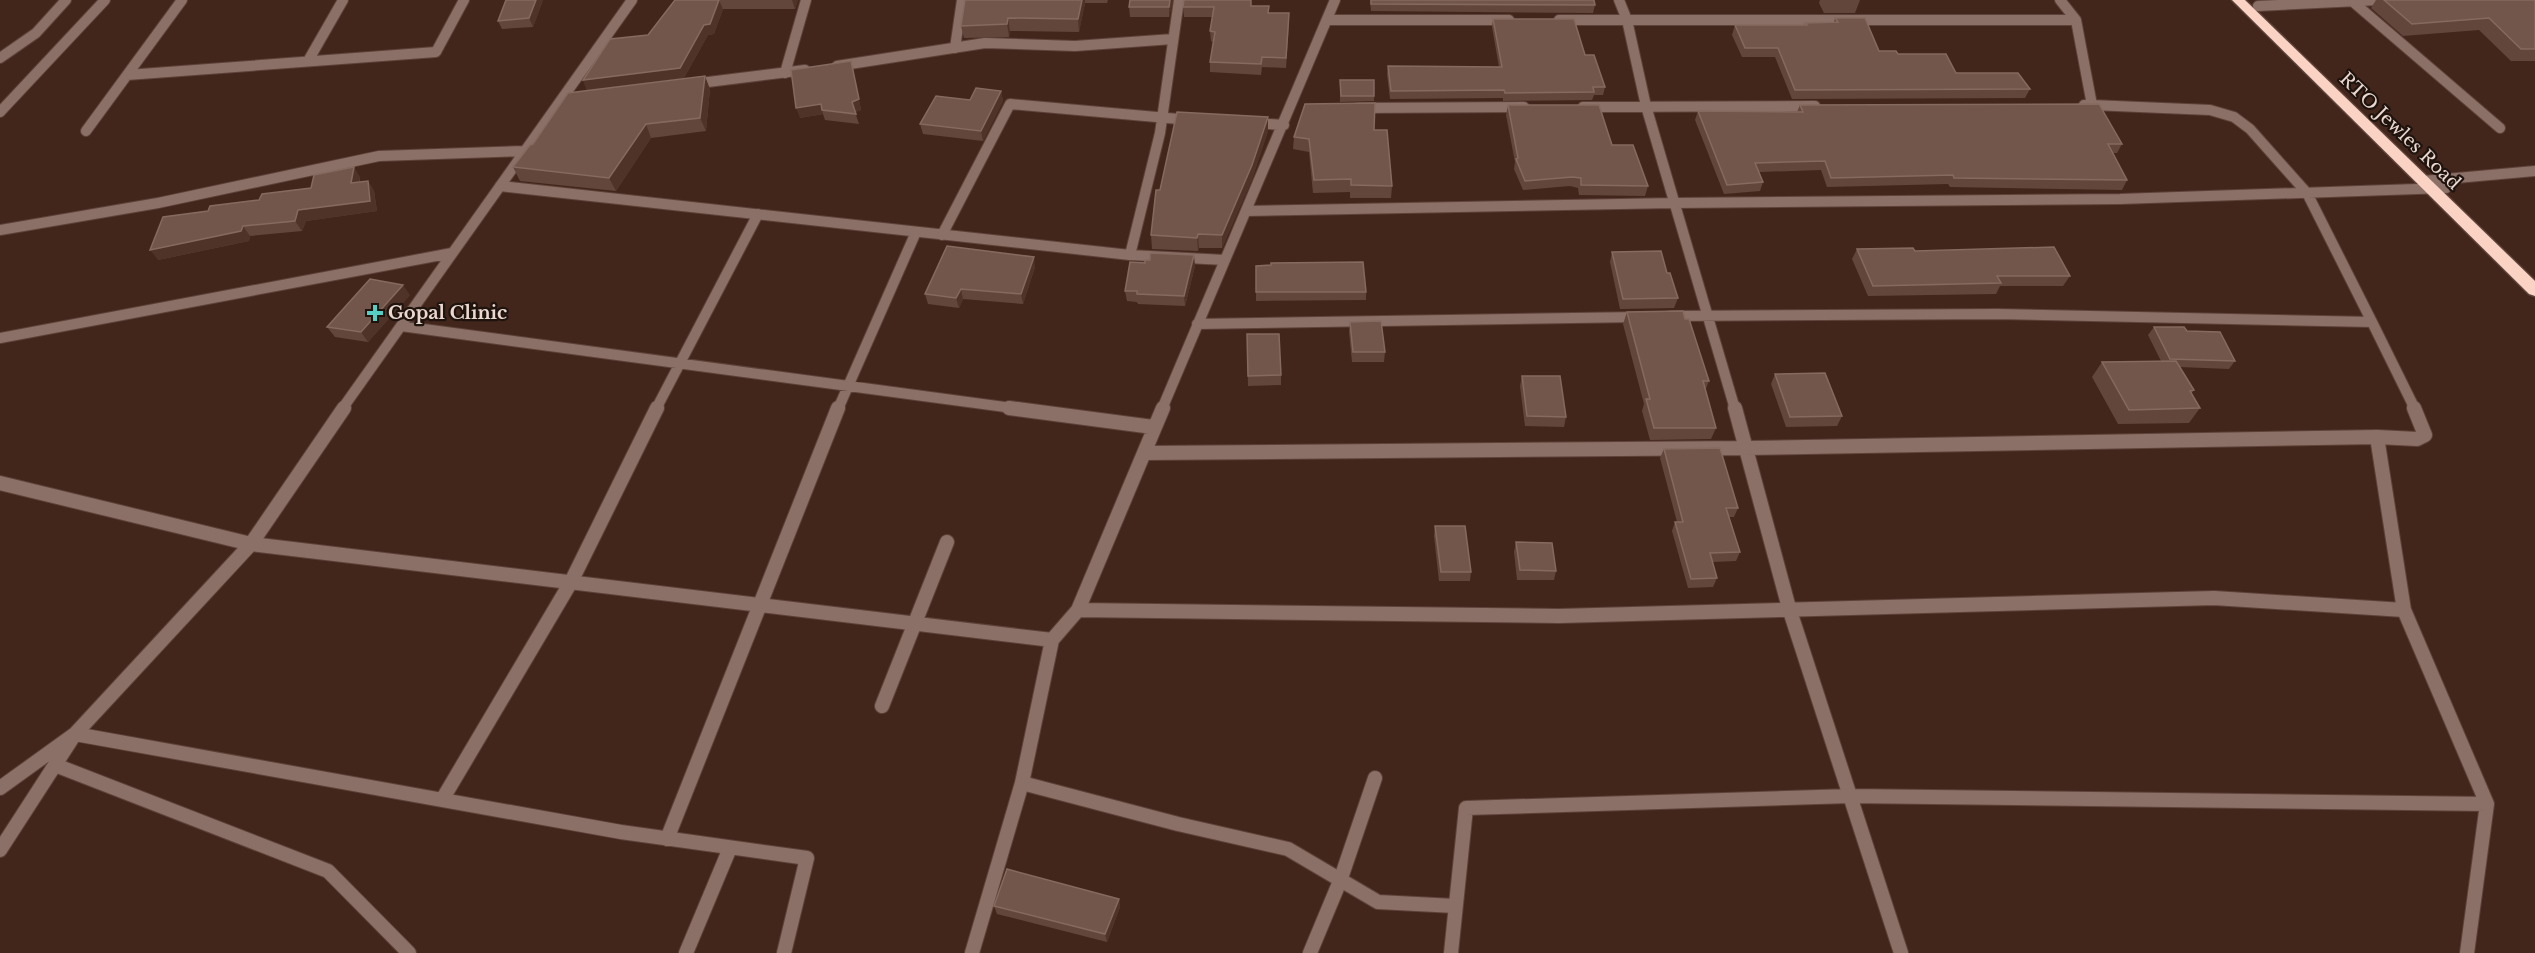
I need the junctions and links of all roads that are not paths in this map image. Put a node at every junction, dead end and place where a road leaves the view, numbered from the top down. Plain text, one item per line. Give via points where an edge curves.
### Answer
1 (66, 0) edge
2 (105, 0) edge
3 (182, 0) edge
4 (343, 0) edge
5 (464, 0) edge
6 (632, 0) edge
7 (806, 0) edge
8 (962, 0) edge
9 (1179, 0) edge
10 (1335, 0) edge
11 (1619, 0) edge
12 (2060, 0) edge
13 (2238, 0) edge
14 (2379, 0) edge
15 (2352, 1) edge
16 (2255, 3) edge
17 (1327, 20) junction
18 (1523, 20) edge
19 (1546, 20) edge
20 (1627, 20) junction
21 (2076, 20) junction
22 (1173, 39) junction
23 (955, 48) junction
24 (0, 58) edge
25 (308, 61) junction
26 (831, 67) edge
27 (819, 68) edge
28 (785, 73) junction
29 (127, 75) junction
30 (678, 86) edge
31 (2069, 105) edge
32 (2092, 105) junction
33 (1646, 106) junction
34 (1822, 106) edge
35 (1539, 107) edge
36 (1575, 107) edge
37 (1350, 108) edge
38 (0, 112) edge
39 (1162, 118) junction
40 (1206, 121) edge
41 (1240, 122) edge
42 (1284, 125) junction
43 (2500, 128) dead end
44 (86, 130) dead end
45 (524, 151) junction
46 (2535, 171) edge
47 (2434, 184) junction
48 (500, 186) junction
49 (2307, 193) junction
50 (1674, 203) junction
51 (1246, 211) junction
52 (758, 214) junction
53 (0, 230) edge
54 (916, 232) junction
55 (942, 235) junction
56 (452, 253) junction
57 (1130, 255) junction
58 (1225, 260) junction
59 (2535, 274) edge
60 (2535, 290) edge
61 (1708, 315) junction
62 (2372, 322) junction
63 (1197, 324) junction
64 (401, 326) junction
65 (0, 338) edge
66 (679, 363) junction
67 (847, 386) junction
68 (1153, 427) junction
69 (2377, 437) junction
70 (1746, 448) junction
71 (1142, 453) junction
72 (0, 483) edge
73 (947, 542) dead end
74 (251, 544) junction
75 (571, 582) junction
76 (760, 605) junction
77 (1789, 608) junction
78 (1078, 610) junction
79 (2404, 610) junction
80 (914, 624) junction
81 (1052, 640) junction
82 (882, 706) dead end
83 (75, 734) junction
84 (55, 765) junction
85 (1375, 778) dead end
86 (1022, 783) junction
87 (0, 788) edge
88 (1850, 796) junction
89 (442, 800) junction
90 (2487, 804) junction
91 (667, 838) junction
92 (730, 848) junction
93 (0, 850) edge
94 (1340, 881) junction
95 (1455, 906) junction
96 (409, 953) edge
97 (686, 953) edge
98 (784, 953) edge
99 (972, 953) edge
100 (1310, 953) edge
101 (1450, 953) edge
102 (1901, 953) edge
103 (2467, 953) edge

1 - 24 street via 43,27
2 - 38 street
3 - 29 street
4 - 25 street
5 - 25 street via 436,52
6 - 45 street via 565,100
7 - 28 street
8 - 23 street
9 - 22 street
10 - 17 street
11 - 20 street
12 - 21 street
13 - 47 highway, RTO Jewles Road
14 - 15 street
15 - 16 street
15 - 43 street
16 - 47 highway, RTO Jewles Road
17 - 18 street
17 - 42 street via 1297,109
19 - 20 street
20 - 21 street
20 - 33 street
21 - 32 street
22 - 23 street via 1075,46 985,43
22 - 39 street
23 - 26 street
25 - 29 street
27 - 28 street
28 - 30 street
29 - 44 street
31 - 32 street
32 - 49 street via 2210,110 2234,117 2250,129
33 - 34 street
33 - 36 street
33 - 50 street
35 - 37 street
39 - 40 street
39 - 55 street via 1010,104
39 - 57 street
41 - 42 street
42 - 51 street
45 - 48 street
45 - 53 street via 379,156 158,203
46 - 47 street
47 - 49 street
47 - 59 highway, RTO Jewles Road
47 - 60 highway, RTO Jewles Road
48 - 52 street
48 - 56 street
49 - 50 street via 2120,199
49 - 62 street
50 - 51 street
50 - 61 street
51 - 58 street
52 - 54 street
52 - 66 street
54 - 55 street
54 - 67 street
55 - 57 street
56 - 64 street
56 - 65 street
57 - 58 street
58 - 63 street
61 - 62 street via 1997,314
61 - 63 street
61 - 70 street
62 - 69 street via 2425,435 2417,439
63 - 68 street
64 - 66 street
64 - 74 street
66 - 67 street
66 - 75 street
67 - 68 street
67 - 76 street
68 - 71 street
69 - 70 street
69 - 79 street
70 - 71 street
70 - 77 street
71 - 78 street
72 - 74 street
73 - 80 street
74 - 75 street
74 - 83 street
75 - 76 street
75 - 89 street
76 - 80 street
76 - 91 street
77 - 78 street via 1559,616
77 - 79 street via 2214,598
77 - 88 street
78 - 81 street
79 - 90 street
80 - 81 street
80 - 82 street
81 - 86 street
83 - 84 street
83 - 87 street
83 - 89 street
84 - 93 street
84 - 96 street via 328,871
85 - 94 street
86 - 94 street via 1288,849
86 - 99 street
88 - 90 street
88 - 95 street via 1466,808
88 - 102 street
89 - 91 street
90 - 103 street
91 - 92 street
92 - 97 street
92 - 98 street via 807,858
94 - 95 street via 1378,902
94 - 100 street
95 - 101 street

